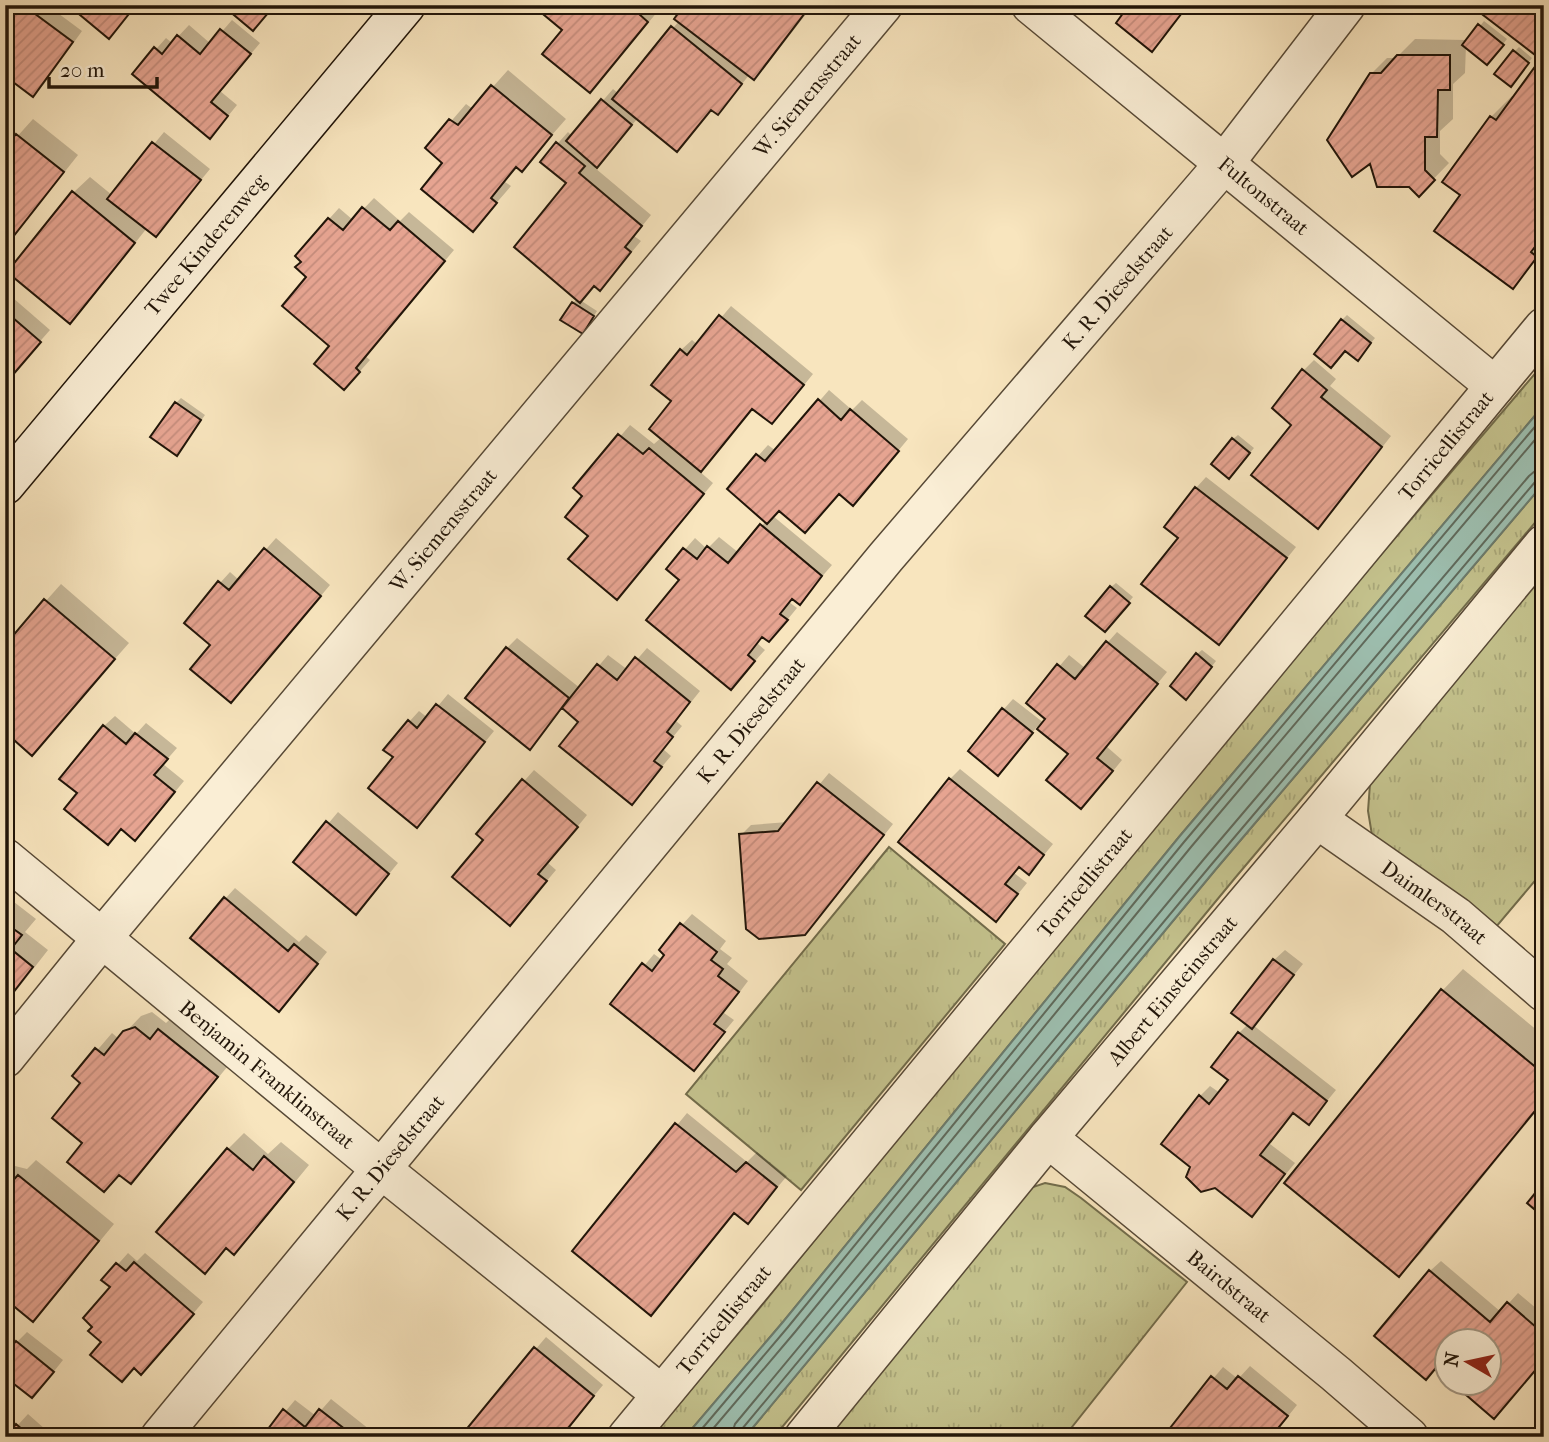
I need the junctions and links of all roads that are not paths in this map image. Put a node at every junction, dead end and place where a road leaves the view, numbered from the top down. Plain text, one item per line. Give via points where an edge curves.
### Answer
1 (406, 5) edge
2 (883, 5) edge
3 (1031, 5) edge
4 (1346, 5) edge
5 (1223, 165) junction
6 (1544, 327) edge
7 (1495, 386) junction
8 (5, 485) edge
9 (1544, 544) edge
10 (1317, 819) junction
11 (5, 858) edge
12 (103, 937) junction
13 (1544, 992) edge
14 (5, 1058) edge
15 (1048, 1138) junction
16 (380, 1168) junction
17 (661, 1394) junction
18 (160, 1437) edge
19 (626, 1437) edge
20 (804, 1437) edge
21 (1409, 1437) edge

1 - 8 street, Twee Kinderenweg
2 - 12 street, W. Siemensstraat
3 - 5 street, Fultonstraat
4 - 5 street, K. R. Dieselstraat
5 - 7 street, Fultonstraat
5 - 16 street, K. R. Dieselstraat via 886,557
6 - 7 street, Torricellistraat
7 - 17 street, Torricellistraat
9 - 10 street, Albert Einsteinstraat
10 - 13 street, Daimlerstraat via 1457,916
10 - 15 street, Albert Einsteinstraat
11 - 12 street, Benjamin Franklinstraat
12 - 14 street, W. Siemensstraat
12 - 16 street, Benjamin Franklinstraat
15 - 20 street, Albert Einsteinstraat
15 - 21 street, Bairdstraat
16 - 17 street, Benjamin Franklinstraat
16 - 18 street, K. R. Dieselstraat
17 - 19 street, Torricellistraat

